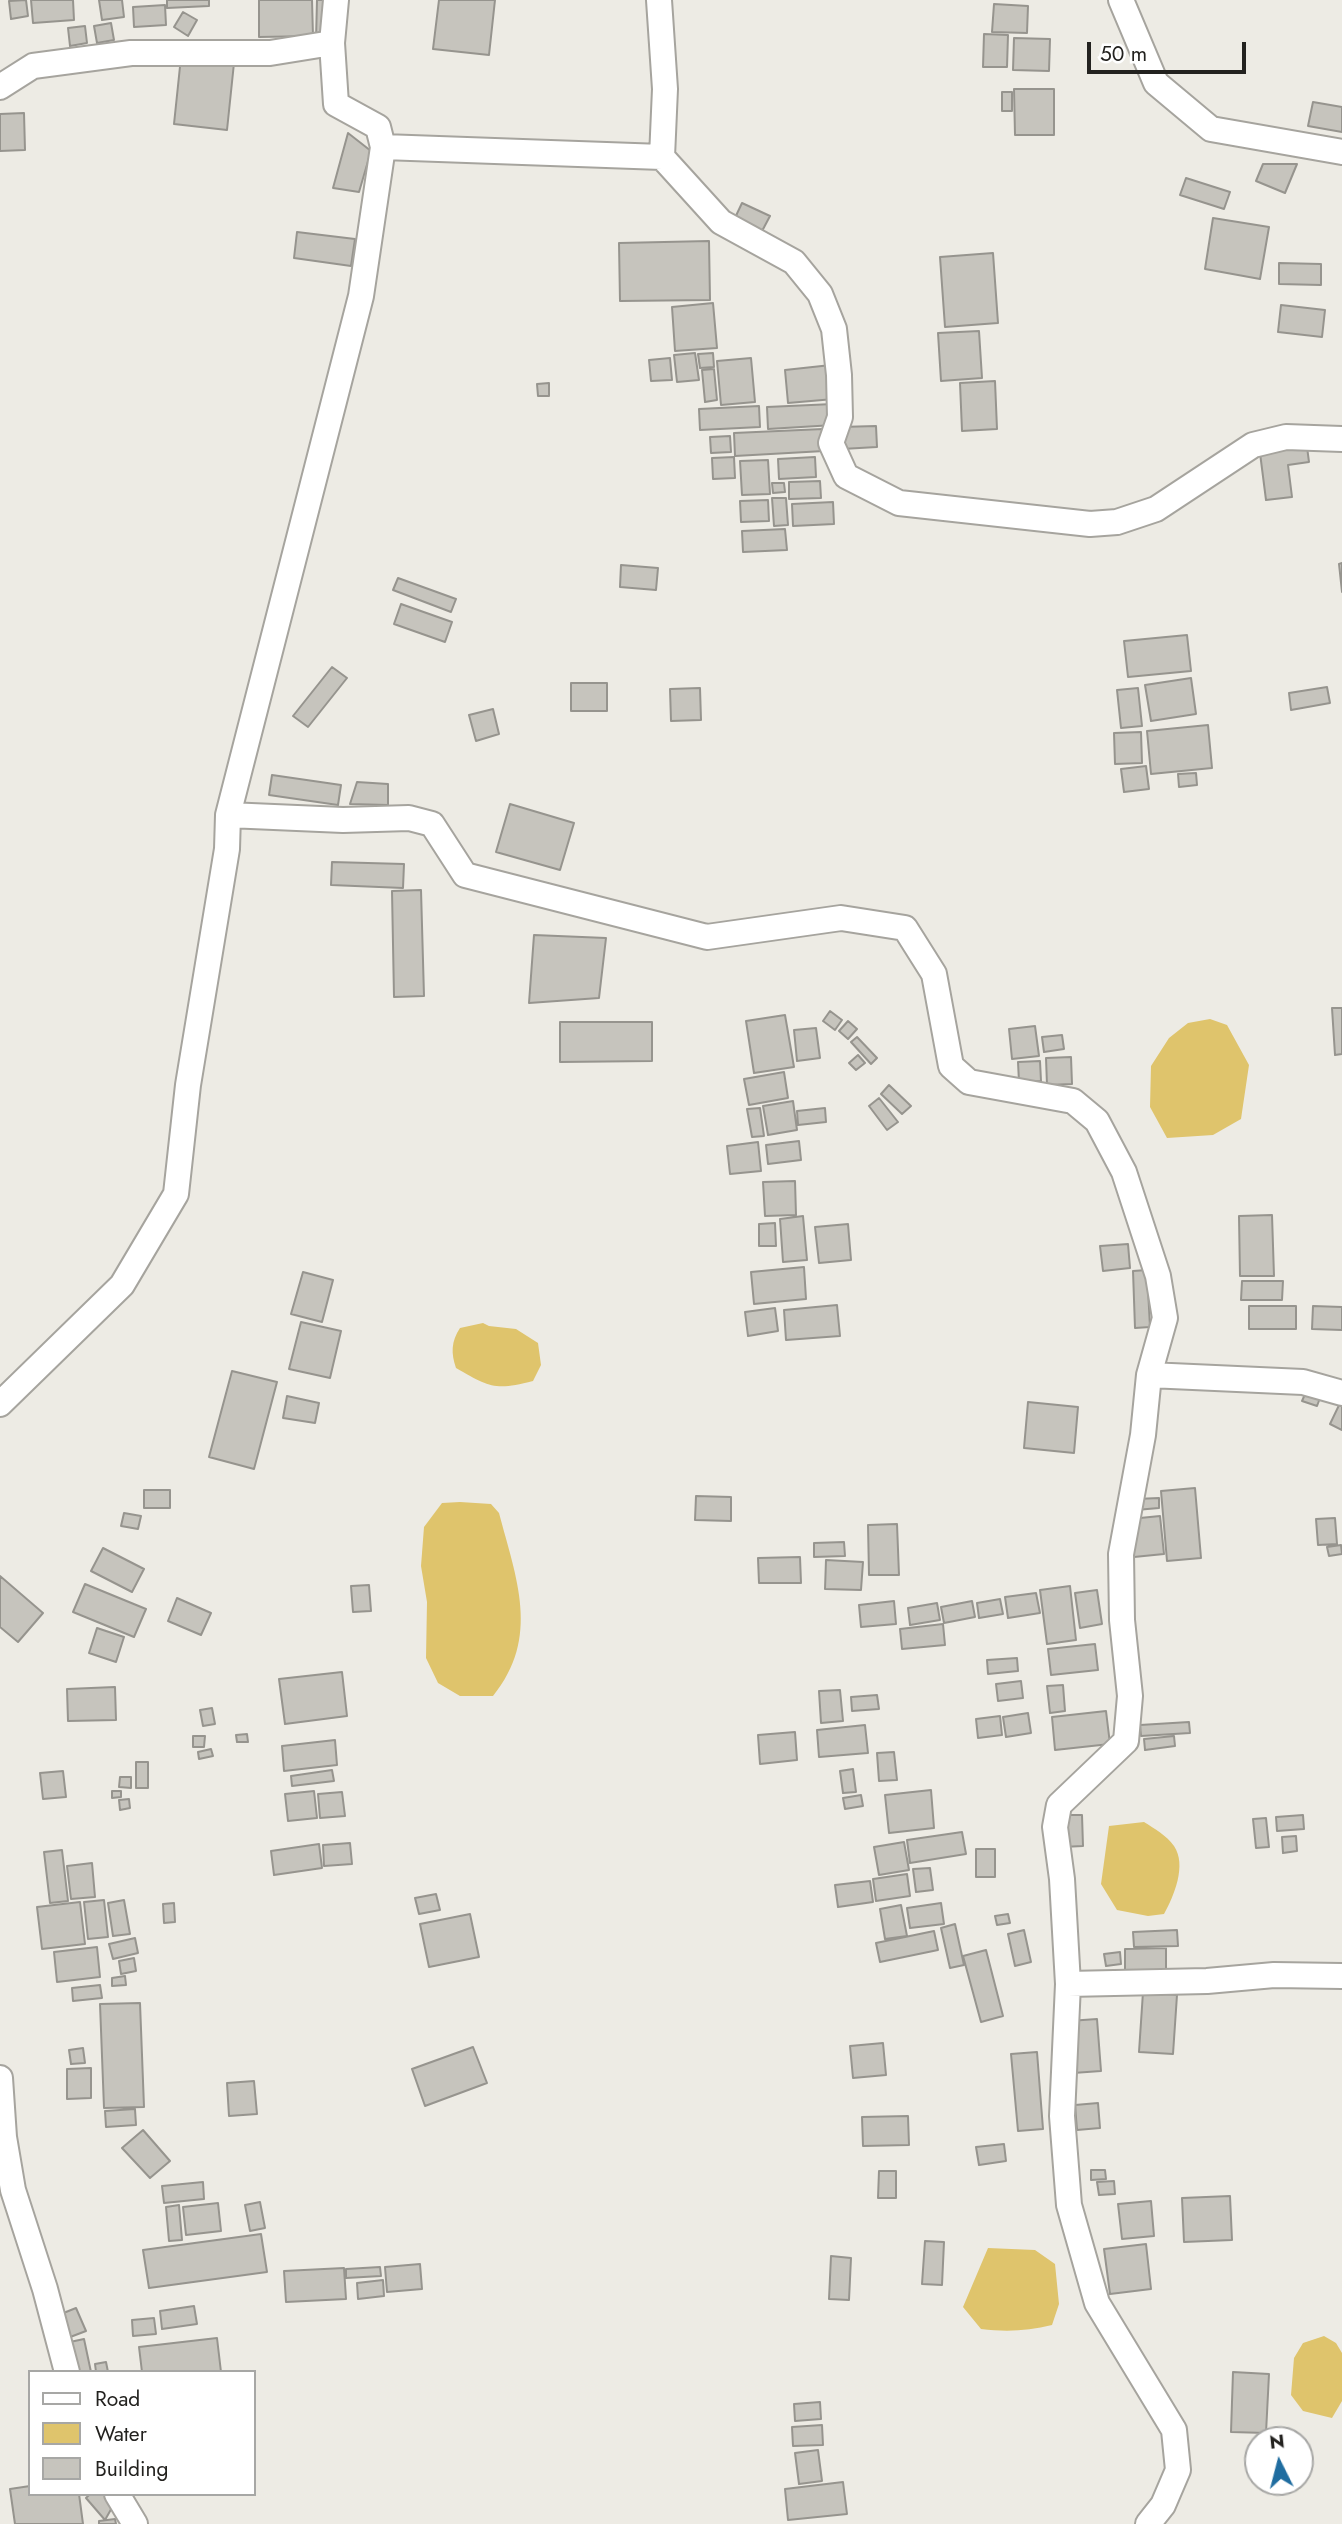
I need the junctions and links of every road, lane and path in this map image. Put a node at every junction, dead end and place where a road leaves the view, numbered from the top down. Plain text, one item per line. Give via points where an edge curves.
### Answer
1 (336, 0) edge
2 (659, 0) edge
3 (1121, 0) edge
4 (332, 43) junction
5 (0, 88) edge
6 (383, 147) junction
7 (1342, 152) edge
8 (662, 157) junction
9 (1342, 439) edge
10 (228, 815) junction
11 (1149, 1375) junction
12 (1342, 1393) edge
13 (0, 1405) edge
14 (1342, 1976) edge
15 (1068, 1984) junction
16 (0, 2078) edge
17 (66, 2370) edge
18 (118, 2496) edge
19 (135, 2524) edge
20 (1148, 2524) edge

1 - 4 street
2 - 8 street via 665,89
3 - 7 street via 1156,83 1211,130
4 - 5 street via 270,53 131,53 82,59 33,66
4 - 6 street via 336,103 378,127
6 - 8 street
6 - 10 street via 361,296
8 - 9 street via 721,222 794,262 820,294 834,329 839,375 840,417 831,443 846,476 899,503 1090,524 1117,522 1156,509 1252,445 1286,437
10 - 11 street via 409,818 432,824 466,875 707,937 841,918 905,928 934,974 951,1066 969,1082 1073,1101 1097,1121 1124,1172 1158,1276 1164,1318
10 - 13 street via 227,849 188,1085 176,1194 122,1285
11 - 12 street via 1303,1382
11 - 15 street via 1121,1554 1130,1696 1126,1741 1059,1804 1055,1827
14 - 15 street
15 - 20 street via 1062,2116 1069,2205 1097,2303 1174,2430 1178,2470 1163,2505
16 - 17 street via 13,2190 46,2289
18 - 19 street

